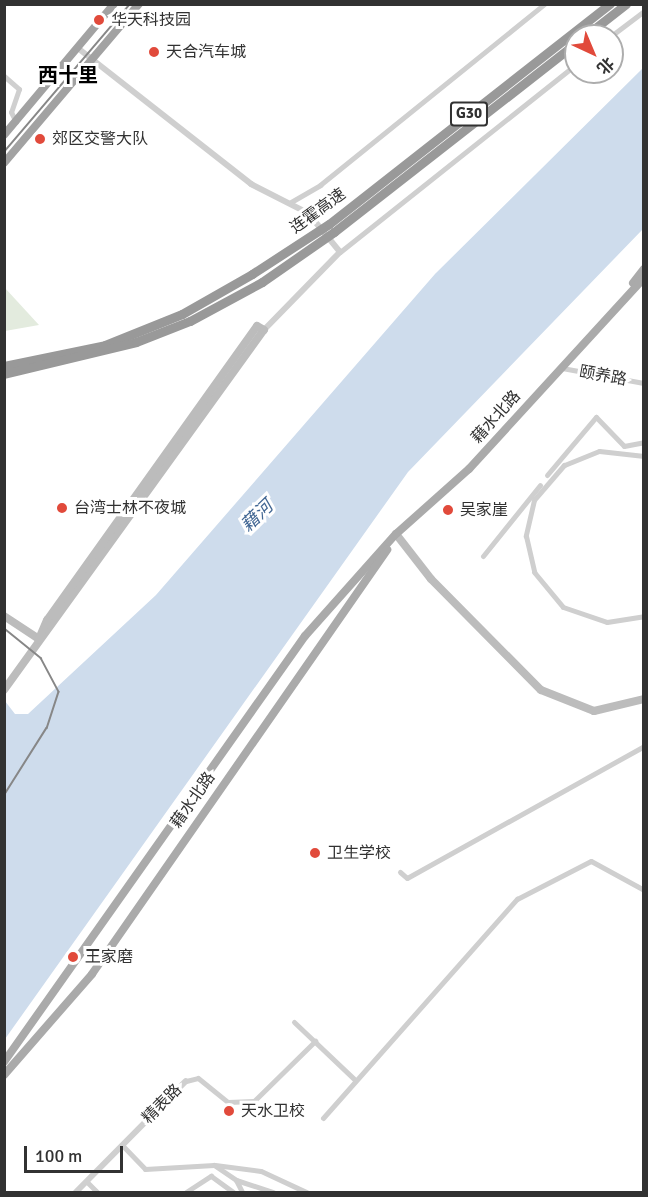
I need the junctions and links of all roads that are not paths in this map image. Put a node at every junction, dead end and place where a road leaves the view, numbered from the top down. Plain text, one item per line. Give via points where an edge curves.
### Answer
1 (114, 4) edge
2 (139, 4) edge
3 (544, 4) edge
4 (609, 4) edge
5 (626, 4) edge
6 (644, 11) edge
7 (600, 24) edge
8 (624, 26) edge
9 (79, 49) junction
10 (564, 52) edge
11 (95, 61) junction
12 (564, 74) edge
13 (4, 76) edge
14 (16, 123) junction
15 (4, 135) edge
16 (4, 163) edge
17 (291, 202) junction
18 (332, 228) junction
19 (340, 252) junction
20 (644, 269) edge
21 (644, 278) edge
22 (644, 285) edge
23 (632, 294) junction
24 (200, 310) junction
25 (264, 330) joint
26 (590, 342) junction
27 (4, 366) edge
28 (562, 368) junction
29 (4, 374) edge
30 (644, 383) edge
31 (644, 441) edge
32 (644, 456) edge
33 (396, 534) junction
34 (483, 556) dead end
35 (4, 616) edge
36 (644, 616) edge
37 (39, 639) junction
38 (4, 690) edge
39 (644, 699) edge
40 (644, 746) edge
41 (400, 872) dead end
42 (644, 890) edge
43 (294, 1022) dead end
44 (315, 1041) junction
45 (4, 1062) edge
46 (4, 1075) edge
47 (354, 1079) junction
48 (186, 1081) joint
49 (323, 1118) dead end
50 (122, 1145) junction
51 (214, 1165) junction
52 (236, 1180) junction
53 (86, 1181) junction
54 (76, 1192) edge
55 (97, 1192) edge
56 (186, 1192) edge
57 (232, 1192) edge
58 (242, 1192) edge
59 (273, 1192) edge
60 (306, 1192) edge

1 - 9 highway
2 - 11 highway
3 - 17 street via 320,185
4 - 18 highway, 连霍高速 / G30
5 - 7 highway
6 - 8 street
9 - 11 street
9 - 14 highway
10 - 18 highway, 连霍高速 / G30
11 - 16 highway
11 - 17 street via 251,184
12 - 19 street
13 - 14 street via 19,89 11,112
14 - 15 highway
17 - 19 street via 308,213
18 - 24 highway, 连霍高速 / G30 via 312,236
18 - 24 highway, 连霍高速 / G30 via 319,244
19 - 25 street
20 - 26 main road, 藉水北路
21 - 23 main road, 藉水北路
22 - 23 street
23 - 26 main road, 藉水北路
24 - 27 highway, 连霍高速 / G30 via 105,345
24 - 29 highway, 连霍高速 / G30 via 190,321 72,361
25 - 37 main road via 257,326 47,620
26 - 28 main road, 藉水北路
28 - 30 street, 颐养路
28 - 33 main road, 藉水北路 via 470,469
31 - 34 street via 624,446 596,417
32 - 36 street via 599,451 564,465 534,500 526,536 534,572 563,607 607,622
33 - 39 main road via 431,579 541,690 594,711
33 - 45 main road, 藉水北路 via 305,636
33 - 46 main road, 藉水北路 via 92,974
35 - 37 main road
37 - 38 main road
40 - 41 street via 407,878
42 - 47 street via 591,861 517,899
43 - 44 street
44 - 47 street
44 - 48 street, 精表路 via 254,1101 228,1102 198,1078
47 - 49 street
48 - 50 street, 精表路
50 - 51 street via 145,1168
50 - 53 street, 精表路
51 - 52 street
51 - 60 street via 261,1171
52 - 58 street
52 - 59 street
53 - 54 street, 精表路
53 - 55 street
56 - 57 street via 211,1176

